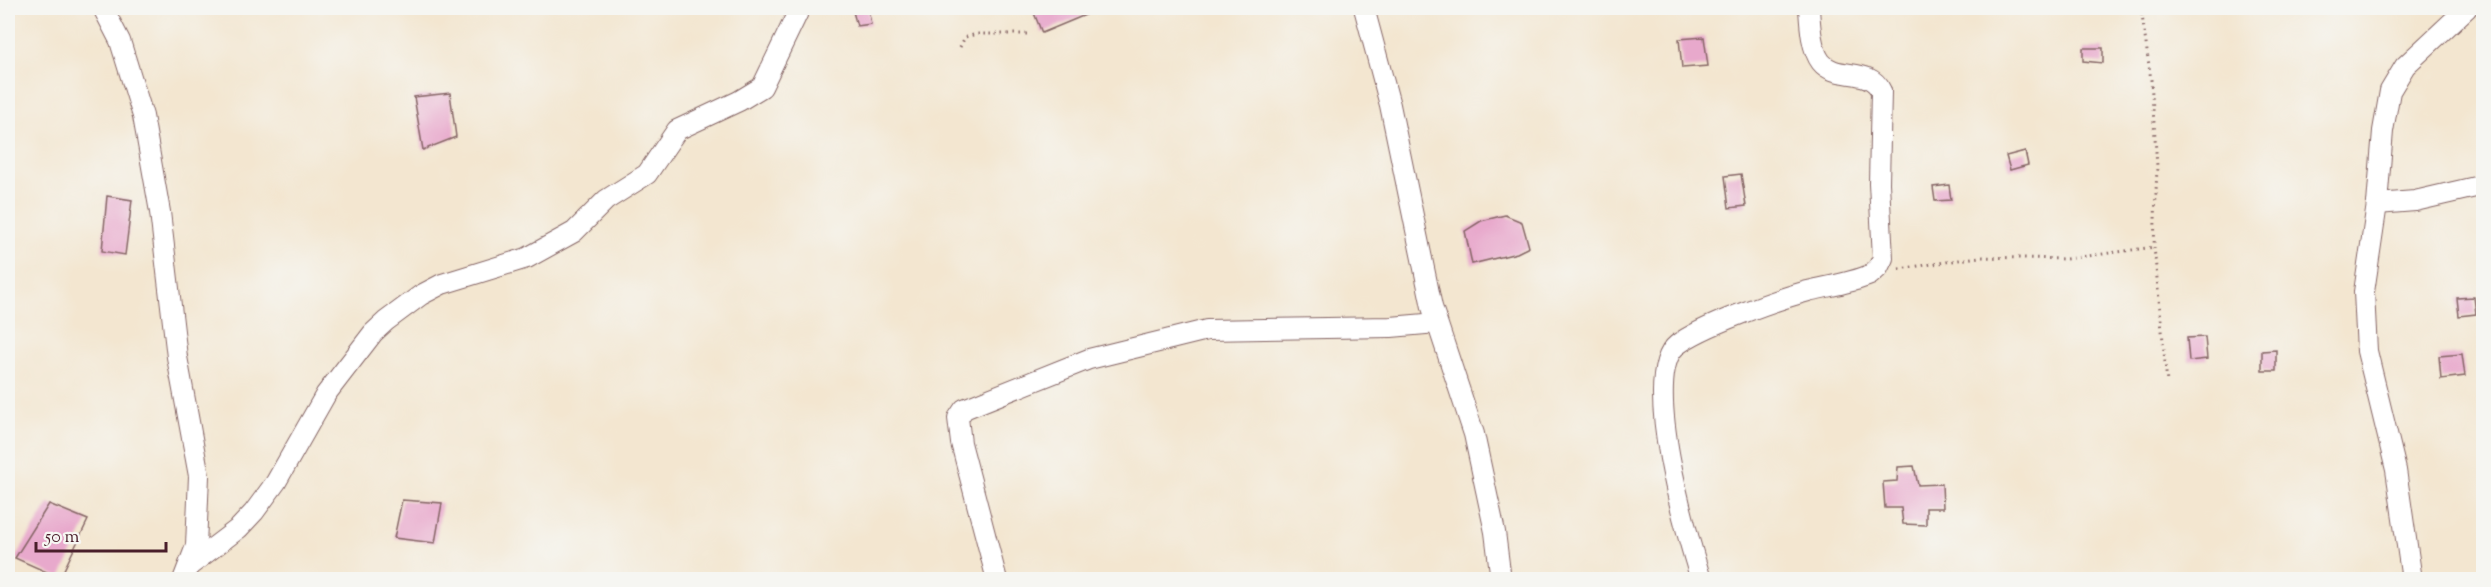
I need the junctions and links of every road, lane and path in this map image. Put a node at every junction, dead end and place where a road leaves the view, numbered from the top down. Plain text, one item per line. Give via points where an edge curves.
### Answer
1 (103, 8) edge
2 (800, 8) edge
3 (1364, 8) edge
4 (1809, 8) edge
5 (2141, 8) edge
6 (2467, 8) edge
7 (1028, 34) dead end
8 (960, 47) dead end
9 (2484, 185) edge
10 (2377, 204) junction
11 (2154, 247) junction
12 (1875, 272) junction
13 (1437, 323) junction
14 (2167, 383) dead end
15 (186, 573) edge
16 (997, 579) edge
17 (1501, 579) edge
18 (1701, 579) edge
19 (2412, 579) edge

1 - 15 street via 132,74 160,212 177,357 199,476 196,546
2 - 15 street via 762,87 677,130 647,174 606,200 574,232 527,258 442,284 386,321 326,394 260,504 239,528
3 - 13 street via 1390,105
4 - 12 street via 1816,53 1823,64 1873,80 1881,91 1879,183 1884,247
5 - 11 path via 2157,166
6 - 10 street via 2395,80 2383,131
7 - 8 path via 977,34 965,37
9 - 10 street via 2415,201
10 - 19 street via 2364,292 2365,336 2396,470
11 - 12 path via 2066,259 1979,257
11 - 14 path
12 - 18 street via 1703,330 1673,349 1664,381 1667,442 1680,510
13 - 16 street via 1207,330 1089,359 964,409 958,418 960,443
13 - 17 street via 1474,434

